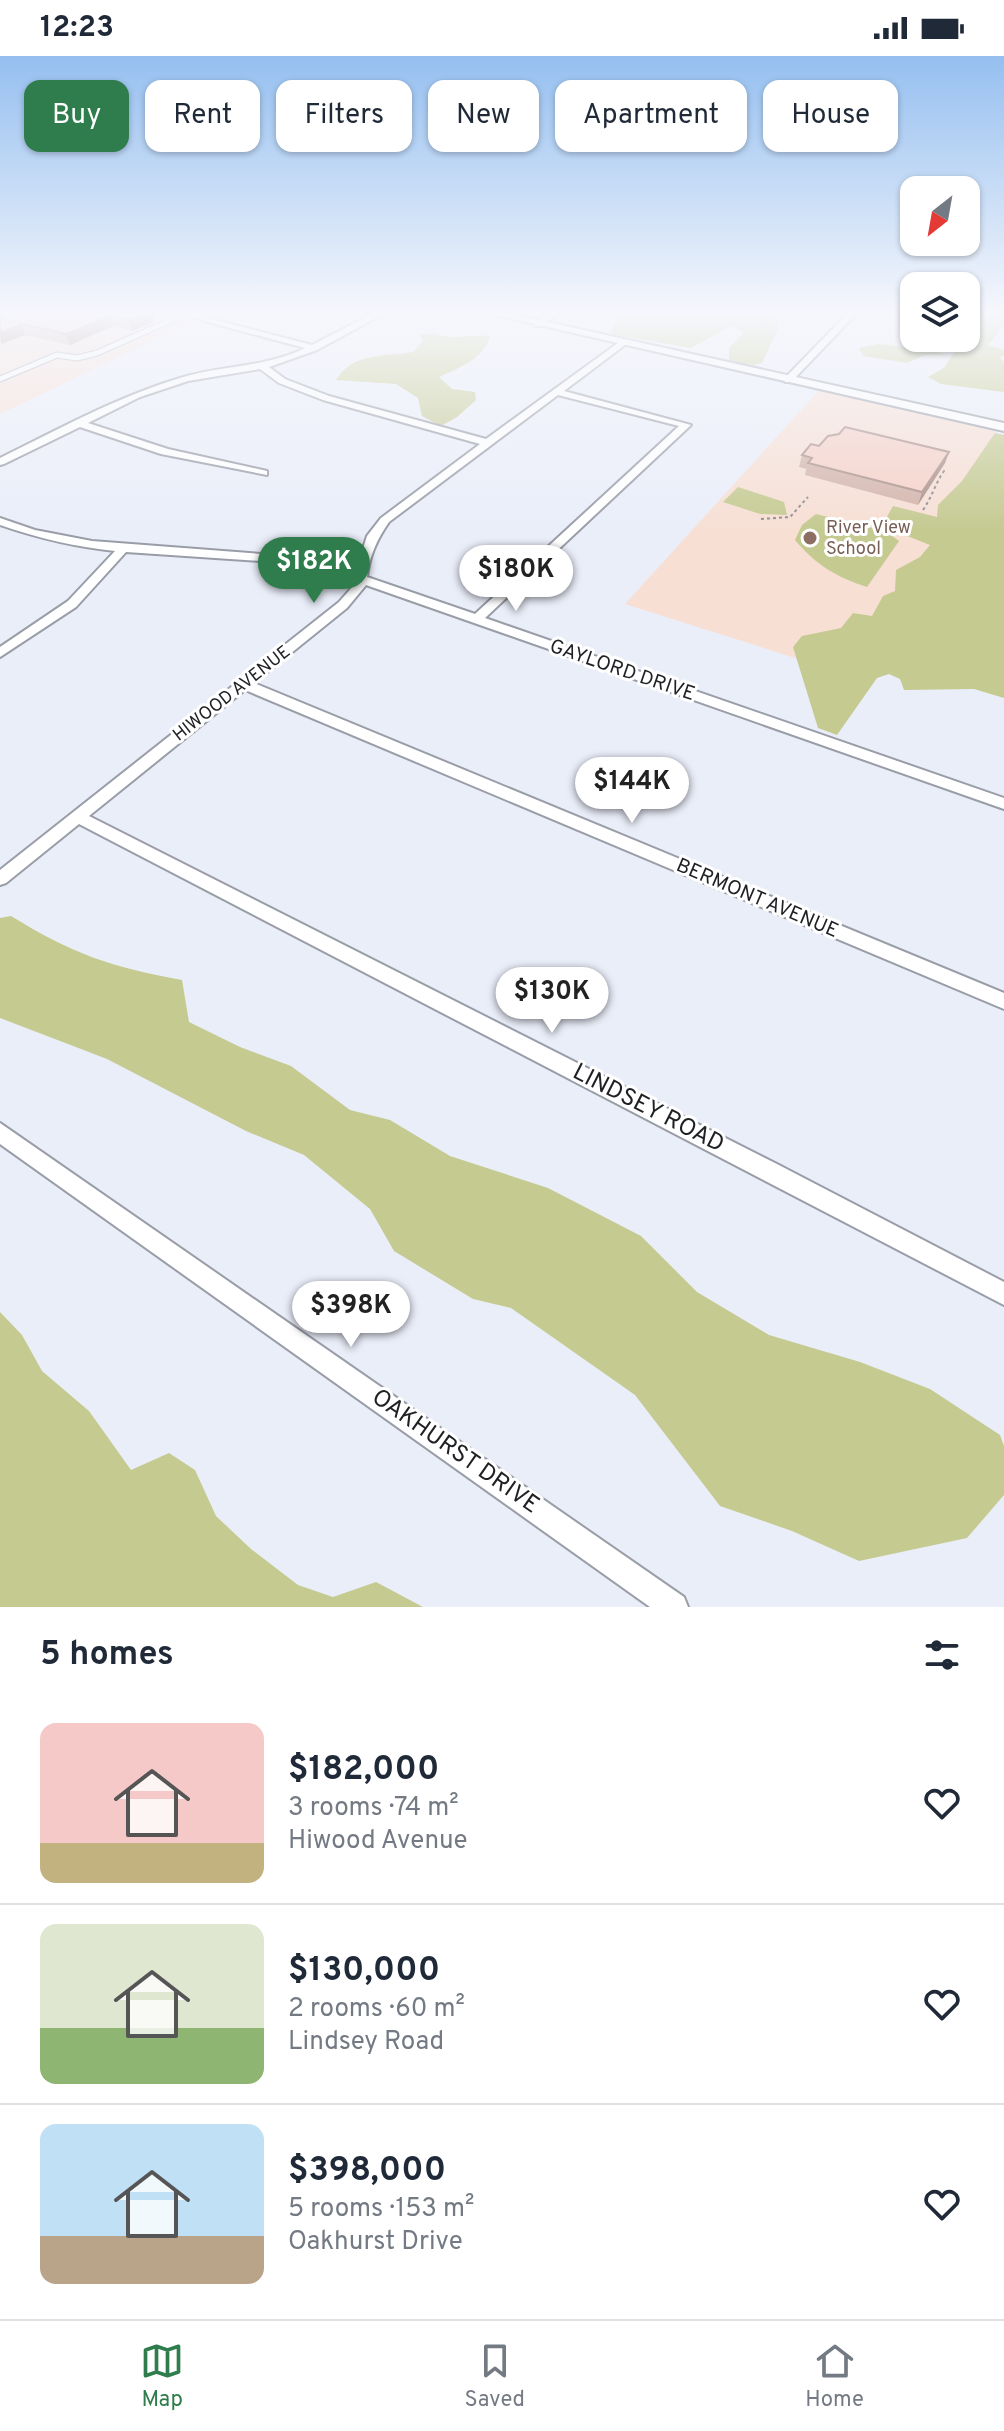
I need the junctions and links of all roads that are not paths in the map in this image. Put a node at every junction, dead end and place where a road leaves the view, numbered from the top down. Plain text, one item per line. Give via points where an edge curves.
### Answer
1 (164, 385) edge
2 (293, 385) edge
3 (566, 385) edge
4 (813, 385) edge
5 (557, 392) junction
6 (79, 423) junction
7 (1004, 427) edge
8 (488, 443) junction
9 (0, 462) edge
10 (263, 473) dead end
11 (0, 521) edge
12 (122, 550) junction
13 (361, 579) junction
14 (477, 619) junction
15 (0, 653) edge
16 (245, 685) junction
17 (1004, 804) edge
18 (78, 817) junction
19 (0, 879) edge
20 (1004, 1001) edge
21 (0, 1132) edge
22 (1004, 1294) edge
23 (674, 1607) edge

1 - 6 street
2 - 8 street
3 - 5 street, HIWOOD AVENUE
4 - 7 street
5 - 8 street, HIWOOD AVENUE
5 - 14 street via 686,425
6 - 9 street
6 - 10 street via 165,452
8 - 13 street, HIWOOD AVENUE via 385,520 373,536
11 - 12 street, GAYLORD DRIVE via 58,540
12 - 13 street, GAYLORD DRIVE via 268,559
12 - 15 street via 72,604
13 - 14 street, GAYLORD DRIVE
13 - 16 street, HIWOOD AVENUE via 343,605
14 - 17 street, GAYLORD DRIVE
16 - 18 street, HIWOOD AVENUE
16 - 20 street, BERMONT AVENUE
18 - 19 street, HIWOOD AVENUE
18 - 22 street, LINDSEY ROAD
21 - 23 street, OAKHURST DRIVE

